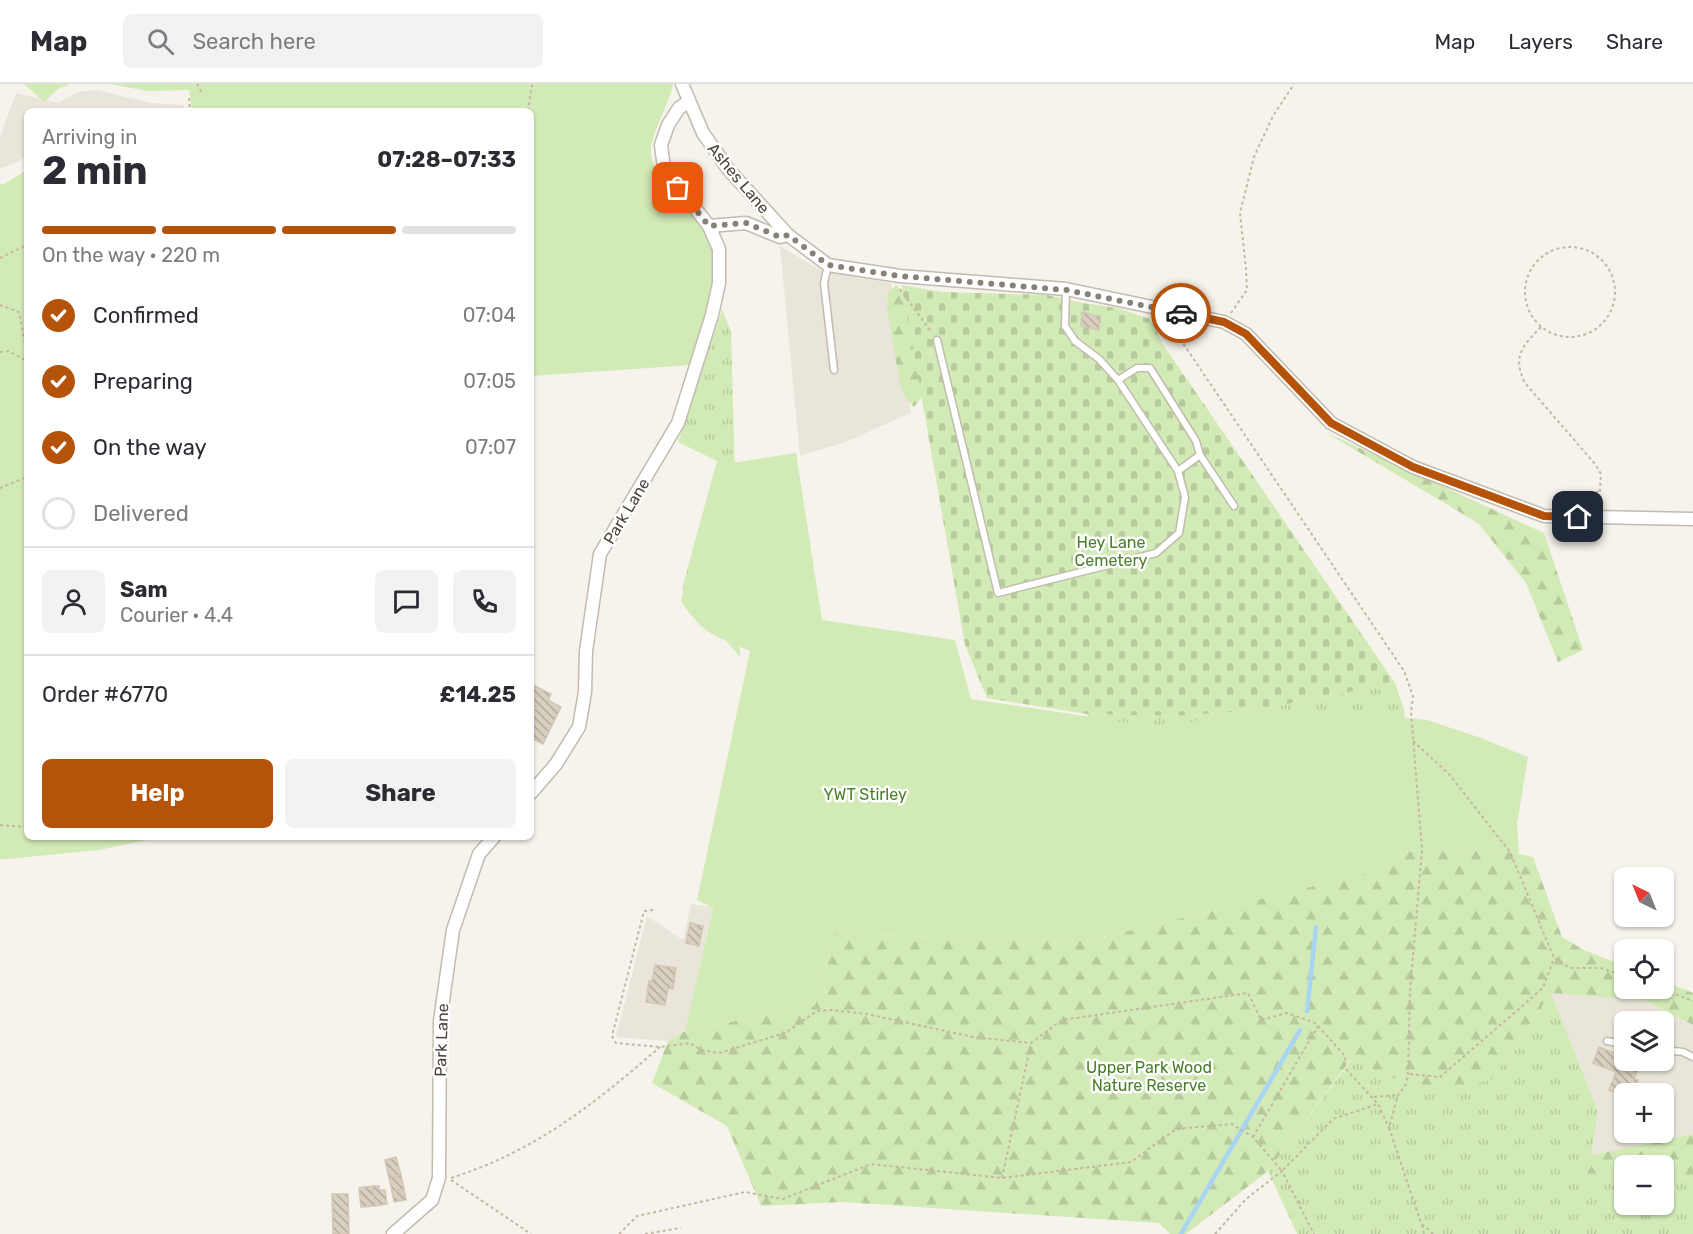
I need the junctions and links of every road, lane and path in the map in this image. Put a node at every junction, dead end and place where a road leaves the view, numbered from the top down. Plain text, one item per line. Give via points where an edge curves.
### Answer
1 (196, 84) edge
2 (532, 84) edge
3 (682, 84) edge
4 (1294, 84) edge
5 (202, 93) dead end
6 (189, 98) dead end
7 (688, 102) junction
8 (190, 108) edge
9 (528, 108) edge
10 (709, 226) junction
11 (788, 235) junction
12 (24, 247) edge
13 (0, 258) edge
14 (828, 265) junction
15 (900, 276) junction
16 (1066, 290) junction
17 (0, 305) edge
18 (1171, 310) junction
19 (1224, 322) junction
20 (1542, 327) junction
21 (24, 336) edge
22 (937, 340) joint
23 (0, 352) edge
24 (24, 359) edge
25 (834, 370) dead end
26 (1118, 380) junction
27 (1200, 455) junction
28 (1178, 471) junction
29 (24, 478) edge
30 (0, 488) edge
31 (1234, 506) dead end
32 (1596, 518) junction
33 (1693, 519) edge
34 (1413, 741) junction
35 (534, 790) edge
36 (0, 825) edge
37 (24, 826) edge
38 (492, 840) edge
39 (653, 910) dead end
40 (1554, 958) junction
41 (1614, 973) edge
42 (1674, 994) edge
43 (1693, 1001) edge
44 (1318, 1026) junction
45 (1607, 1041) dead end
46 (1614, 1042) edge
47 (1031, 1043) junction
48 (660, 1047) junction
49 (1674, 1051) edge
50 (1693, 1057) edge
51 (1408, 1074) junction
52 (1398, 1095) junction
53 (1372, 1098) junction
54 (1378, 1104) junction
55 (1389, 1128) junction
56 (1254, 1137) junction
57 (1282, 1171) junction
58 (1002, 1178) junction
59 (1421, 1222) junction
60 (681, 1228) dead end
61 (393, 1234) edge
62 (531, 1234) edge
63 (619, 1234) edge
64 (645, 1234) edge
65 (1215, 1234) edge
66 (1314, 1234) edge
67 (1424, 1234) edge
68 (1433, 1234) edge

1 - 5 path
2 - 9 path
3 - 7 street, Ashes Lane
4 - 19 path via 1273,116 1254,157 1240,213 1247,290
6 - 8 path
7 - 10 street, Park Lane via 668,125 661,145 664,168
7 - 11 street, Ashes Lane via 703,133 728,168
10 - 11 street via 746,223 780,237
10 - 35 street, Park Lane via 719,249 719,283 712,315 678,423 600,554 579,727
11 - 14 street
12 - 13 path
14 - 15 street
14 - 25 lane via 824,283
15 - 16 street
15 - 22 path via 900,288
16 - 18 street
16 - 26 lane via 1065,326 1075,341
17 - 21 path via 19,312
18 - 19 street
18 - 34 path via 1169,325 1404,671 1413,696
19 - 32 street via 1246,334 1331,423 1413,467 1544,516
20 - 20 path via 1528,310 1525,295 1526,280 1533,266 1557,248 1587,249 1600,257 1615,283 1611,312 1603,324 1576,337 1562,337
20 - 32 path via 1521,350 1519,372 1595,464 1600,474
22 - 28 lane via 998,593 1156,553 1179,533 1185,496
23 - 24 path via 8,351
26 - 27 lane via 1137,368 1150,368 1196,441
26 - 28 lane
27 - 28 lane
27 - 31 lane
29 - 30 path
32 - 33 street
34 - 40 path via 1449,774 1510,852
34 - 51 path via 1422,849 1410,992
36 - 37 path
38 - 61 street, Park Lane via 480,854 453,930 440,1021 439,1178 432,1200
39 - 48 path via 644,911 612,1036 616,1043
40 - 41 path via 1570,968 1601,968
40 - 51 path via 1543,988 1440,1077
42 - 43 path
44 - 47 path via 1287,1013 1261,1020 1248,993 1062,1020
44 - 53 path via 1345,1056 1345,1068
44 - 56 path
45 - 46 lane
47 - 48 path via 973,1037 831,1010 817,1011 785,1033 719,1053 701,1050 690,1043
47 - 58 path
48 - 62 path via 584,1111 485,1167 449,1178
49 - 50 lane
51 - 52 path
52 - 53 path
52 - 55 path
53 - 54 path
54 - 55 path
54 - 57 path via 1333,1119
55 - 59 path
56 - 57 path
56 - 58 path via 1232,1124 1176,1129 1131,1162
57 - 65 path via 1246,1199
57 - 66 path
58 - 63 path via 871,1164 783,1199 745,1192 637,1216
59 - 67 path
59 - 68 path
60 - 64 path

